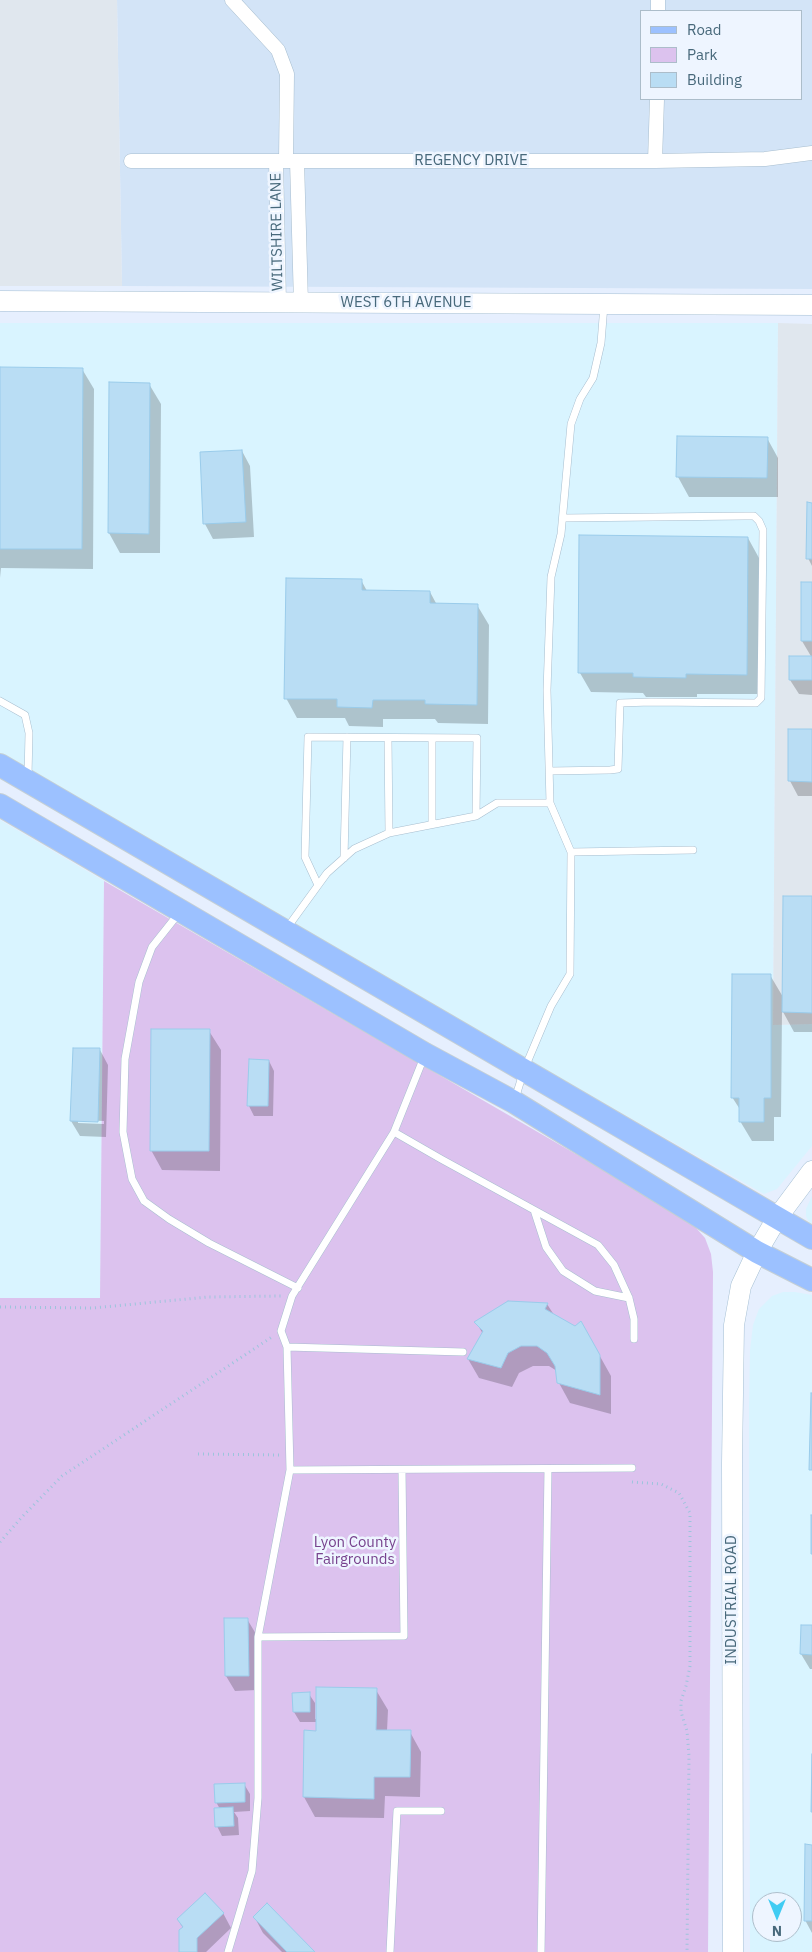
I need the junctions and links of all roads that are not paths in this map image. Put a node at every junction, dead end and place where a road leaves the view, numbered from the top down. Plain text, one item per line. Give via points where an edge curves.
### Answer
1 (232, 0) edge
2 (657, 100) edge
3 (812, 153) edge
4 (130, 161) dead end
5 (286, 161) junction
6 (655, 161) junction
7 (0, 301) edge
8 (279, 302) junction
9 (301, 302) junction
10 (604, 304) junction
11 (812, 305) edge
12 (563, 518) junction
13 (0, 701) edge
14 (347, 737) junction
15 (388, 738) junction
16 (432, 738) junction
17 (0, 765) edge
18 (550, 771) junction
19 (28, 781) junction
20 (550, 803) junction
21 (0, 805) edge
22 (476, 816) junction
23 (432, 823) junction
24 (388, 832) junction
25 (693, 850) dead end
26 (571, 852) junction
27 (344, 858) junction
28 (318, 885) junction
29 (181, 912) junction
30 (285, 931) junction
31 (426, 1054) junction
32 (524, 1070) junction
33 (514, 1102) junction
34 (394, 1132) junction
35 (812, 1171) edge
36 (534, 1210) junction
37 (777, 1218) junction
38 (812, 1238) edge
39 (757, 1252) junction
40 (812, 1280) edge
41 (298, 1288) junction
42 (629, 1298) junction
43 (634, 1339) dead end
44 (287, 1347) junction
45 (463, 1352) dead end
46 (632, 1468) dead end
47 (548, 1469) junction
48 (290, 1470) junction
49 (402, 1470) junction
50 (258, 1637) junction
51 (441, 1812) dead end
52 (228, 1952) edge
53 (390, 1952) edge
54 (541, 1952) edge
55 (733, 1952) edge

1 - 5 street, WILTSHIRE LANE via 278,50 286,74
2 - 6 street
3 - 6 street, REGENCY DRIVE via 765,159
4 - 5 street, REGENCY DRIVE
5 - 6 street, REGENCY DRIVE
5 - 8 street, WILTSHIRE LANE
5 - 9 street
7 - 8 street, WEST 6TH AVENUE
8 - 9 street, WEST 6TH AVENUE
9 - 10 street, WEST 6TH AVENUE
10 - 11 street, WEST 6TH AVENUE
10 - 12 lane via 601,343 593,378 580,399 571,424
12 - 18 lane via 551,577 547,690
12 - 18 lane via 754,516 763,530 761,698 756,703 620,704 618,768
13 - 19 lane via 25,715 29,733
14 - 15 lane
14 - 27 lane
14 - 28 lane via 308,737 305,857
15 - 16 lane
15 - 24 lane
16 - 22 lane via 477,738
16 - 23 lane
17 - 19 main road
18 - 20 lane
19 - 30 main road
20 - 22 lane via 497,803
20 - 26 lane
21 - 29 main road
22 - 23 lane
23 - 24 lane
24 - 27 lane via 354,849
25 - 26 lane
26 - 32 lane via 570,974 551,1006
27 - 28 lane
28 - 30 lane
29 - 31 main road
29 - 41 lane via 152,947 137,991 125,1059 122,1132 132,1179 144,1200 168,1220
30 - 32 main road
31 - 33 main road
31 - 34 lane
32 - 33 lane
32 - 37 main road
33 - 39 main road
34 - 36 lane
34 - 41 lane
35 - 37 street, INDUSTRIAL ROAD
36 - 42 lane via 598,1245 614,1265
36 - 42 lane via 546,1247 563,1271 595,1291
37 - 38 main road
37 - 39 street, INDUSTRIAL ROAD
39 - 40 main road
39 - 55 street, INDUSTRIAL ROAD via 741,1286 734,1326
41 - 44 lane via 292,1296 281,1332
42 - 43 lane
44 - 45 lane
44 - 48 lane
46 - 47 lane
47 - 49 lane
47 - 54 lane
48 - 49 lane
48 - 50 lane
49 - 50 lane via 404,1636
50 - 52 lane via 258,1798 252,1871
51 - 53 lane via 396,1811

